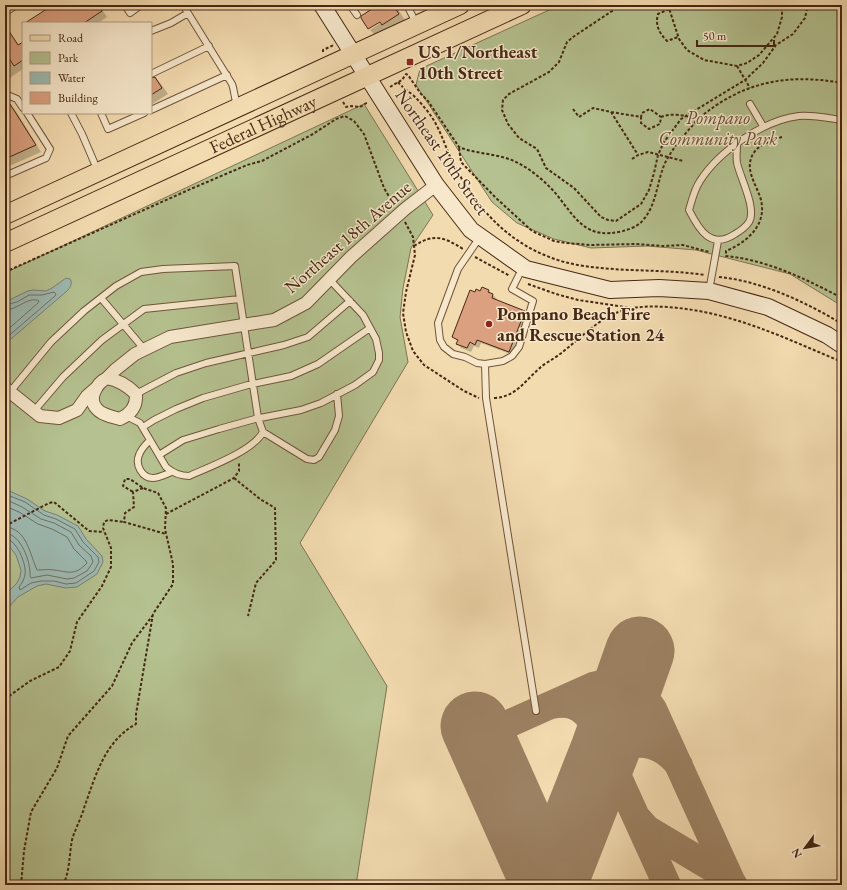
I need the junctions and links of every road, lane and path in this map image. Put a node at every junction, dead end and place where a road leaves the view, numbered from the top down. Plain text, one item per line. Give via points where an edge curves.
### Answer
1 (11, 5) edge
2 (125, 5) edge
3 (142, 5) edge
4 (183, 5) edge
5 (322, 5) edge
6 (350, 5) edge
7 (407, 5) edge
8 (460, 5) edge
9 (522, 5) edge
10 (621, 5) edge
11 (668, 5) edge
12 (782, 5) edge
13 (810, 5) edge
14 (5, 8) edge
15 (669, 10) junction
16 (188, 13) junction
17 (357, 15) dead end
18 (417, 25) junction
19 (152, 31) edge
20 (678, 37) junction
21 (209, 46) junction
22 (349, 48) junction
23 (738, 66) junction
24 (324, 68) junction
25 (152, 74) edge
26 (227, 75) junction
27 (367, 76) junction
28 (745, 80) junction
29 (398, 82) junction
30 (842, 82) edge
31 (750, 88) junction
32 (337, 90) junction
33 (5, 94) edge
34 (378, 94) junction
35 (750, 104) dead end
36 (22, 106) edge
37 (238, 108) junction
38 (573, 109) dead end
39 (152, 110) edge
40 (611, 112) junction
41 (27, 114) edge
42 (72, 114) edge
43 (101, 114) edge
44 (142, 114) edge
45 (686, 116) junction
46 (641, 117) junction
47 (661, 117) junction
48 (698, 119) junction
49 (842, 120) edge
50 (763, 126) junction
51 (782, 137) dead end
52 (737, 144) junction
53 (459, 148) junction
54 (638, 155) junction
55 (658, 155) junction
56 (669, 156) junction
57 (632, 159) dead end
58 (683, 161) dead end
59 (98, 172) junction
60 (5, 176) edge
61 (436, 185) junction
62 (80, 209) junction
63 (400, 214) junction
64 (5, 215) edge
65 (480, 237) junction
66 (718, 241) junction
67 (5, 243) edge
68 (716, 254) junction
69 (726, 256) junction
70 (523, 267) junction
71 (5, 272) edge
72 (330, 279) junction
73 (711, 283) junction
74 (101, 298) junction
75 (842, 298) edge
76 (240, 299) junction
77 (350, 301) junction
78 (124, 323) junction
79 (842, 324) edge
80 (244, 325) junction
81 (370, 328) junction
82 (842, 345) edge
83 (144, 350) junction
84 (248, 353) junction
85 (842, 362) edge
86 (485, 364) junction
87 (107, 378) junction
88 (254, 384) junction
89 (95, 389) junction
90 (8, 390) edge
91 (136, 394) junction
92 (337, 394) junction
93 (486, 398) junction
94 (96, 409) junction
95 (77, 410) junction
96 (34, 411) junction
97 (126, 416) junction
98 (258, 418) junction
99 (143, 427) junction
100 (263, 432) junction
101 (150, 440) junction
102 (238, 453) junction
103 (159, 455) junction
104 (172, 472) junction
105 (234, 478) junction
106 (143, 488) junction
107 (133, 492) junction
108 (166, 514) junction
109 (124, 522) junction
110 (5, 526) edge
111 (104, 532) junction
112 (166, 534) junction
113 (153, 614) junction
114 (248, 616) dead end
115 (5, 699) edge
116 (536, 711) dead end
117 (21, 885) edge
118 (63, 885) edge

1 - 14 street
2 - 3 lane via 130,13
4 - 16 lane
5 - 22 street, Northeast 10th Street
6 - 17 lane
7 - 18 lane
8 - 18 main road, Federal Highway
9 - 27 main road, Federal Highway
10 - 55 path via 567,42 559,62 549,72 509,94 502,100 502,110 508,124 519,138 536,149 546,168 574,188 601,217 608,220 616,221 642,204 649,190
11 - 15 path
12 - 23 path via 782,17 777,34 759,55
13 - 28 path via 805,18 793,34 776,45 763,63
15 - 20 path
15 - 20 path via 658,14 656,21 666,41
16 - 19 lane
16 - 21 lane
18 - 22 main road, Federal Highway
20 - 23 path via 687,50 704,60
21 - 25 lane
21 - 26 lane
22 - 24 main road, Federal Highway
22 - 24 path via 324,50 318,57
22 - 27 street, Northeast 10th Street
23 - 28 path
24 - 37 main road, Federal Highway
26 - 37 lane
26 - 39 lane
27 - 32 main road, Federal Highway
27 - 34 street, Northeast 10th Street
28 - 31 path
28 - 45 path
29 - 34 path
29 - 53 path via 408,75
29 - 73 path via 425,107 459,174 480,206 511,236 527,247 547,256 583,266 614,270 684,272
30 - 31 path via 795,79 773,81
31 - 48 path via 721,101
32 - 34 path via 346,107 360,107
32 - 62 main road, Federal Highway
33 - 36 lane via 18,99
34 - 61 street, Northeast 10th Street
35 - 50 lane
37 - 59 main road, Federal Highway
38 - 40 path via 579,118 593,108
40 - 46 path
40 - 54 path
41 - 60 lane via 50,149 46,158
42 - 59 lane
43 - 44 lane via 108,129
45 - 47 path
45 - 48 path
45 - 55 path via 680,119
46 - 47 path via 642,113 650,109
46 - 47 path via 641,123 649,129 660,124
48 - 56 path
49 - 50 lane via 799,116
50 - 52 lane
51 - 69 path via 770,141 754,153 750,162 750,172 760,195 761,220 746,239 726,251
52 - 66 lane via 737,162 752,212 750,222 741,230
52 - 66 lane via 719,158 700,181 689,210 702,231
53 - 56 path via 509,159 529,169 552,190 570,214 583,226 599,233 628,229 643,221 652,204
53 - 68 path via 461,162 532,231 543,236 566,243 590,245 683,245
54 - 55 path via 648,152
54 - 57 path
55 - 56 path
56 - 58 path
59 - 62 main road via 95,190
59 - 64 main road, Federal Highway
61 - 63 street, Northeast 18th Avenue
61 - 65 street, Northeast 10th Street via 471,230
62 - 67 main road, Federal Highway
63 - 71 path via 384,188 364,134 354,121 345,116 262,161 193,188
63 - 72 street, Northeast 18th Avenue
63 - 93 path via 413,237 415,255 404,312 406,332 413,351 424,365 464,391
65 - 70 street, Northeast 10th Street
65 - 86 lane via 458,269 438,323 440,340 444,347 472,362
66 - 68 lane
68 - 69 path
68 - 73 lane
69 - 75 path via 750,259 787,272
70 - 73 street, Northeast 10th Street via 610,290
70 - 86 lane via 512,289 533,301 519,347 503,362
72 - 77 lane
72 - 80 street, Northeast 18th Avenue via 306,303 274,320
73 - 79 path via 729,278 771,290 793,298
73 - 82 street, Northeast 10th Street via 768,307 827,335
74 - 76 lane via 141,272 235,266
74 - 78 lane
74 - 90 lane via 51,342
76 - 78 lane via 144,309
76 - 80 lane
77 - 81 lane via 363,315
77 - 84 lane via 308,337
78 - 83 lane
78 - 96 lane via 63,377
80 - 83 street, Northeast 18th Avenue via 170,337
80 - 84 lane
81 - 88 lane via 318,364 291,376
81 - 92 lane via 379,353 379,360 373,372
83 - 87 street, Northeast 18th Avenue via 135,354
84 - 88 lane
84 - 91 lane via 176,373
85 - 93 path via 762,328 723,316 677,308 632,308 600,321 510,394
86 - 93 lane
87 - 89 street
87 - 91 street via 115,379
88 - 98 lane
88 - 99 lane via 203,398
89 - 94 street via 93,396
89 - 95 street
90 - 96 street
91 - 97 street via 134,406
92 - 98 lane via 301,410
92 - 100 lane via 339,416 335,430 319,457 314,460 307,459
93 - 116 lane
94 - 95 street
94 - 97 street via 120,419
95 - 96 street via 59,418 40,416
97 - 99 lane
98 - 100 lane
98 - 103 lane via 183,440
99 - 101 lane
100 - 102 lane
101 - 103 lane
101 - 104 lane via 139,454 138,467 148,477 154,478
102 - 104 lane via 189,476 180,476
102 - 105 path via 239,471
103 - 104 lane
105 - 108 path
105 - 114 path via 275,508 276,560 256,584
106 - 107 path
106 - 107 path via 130,479 125,479 123,486
106 - 108 path via 158,493 166,508
107 - 109 path via 134,507 125,513
108 - 112 path
109 - 111 path via 108,520 104,522
109 - 112 path
110 - 111 path via 54,502 89,531
111 - 115 path via 111,548 111,567 102,586 77,622 70,651 59,667 30,681
112 - 113 path via 173,564 173,584
113 - 117 path via 132,643 112,686 68,736 57,768 31,812
113 - 118 path via 136,724 124,730 105,756 72,839 67,875

